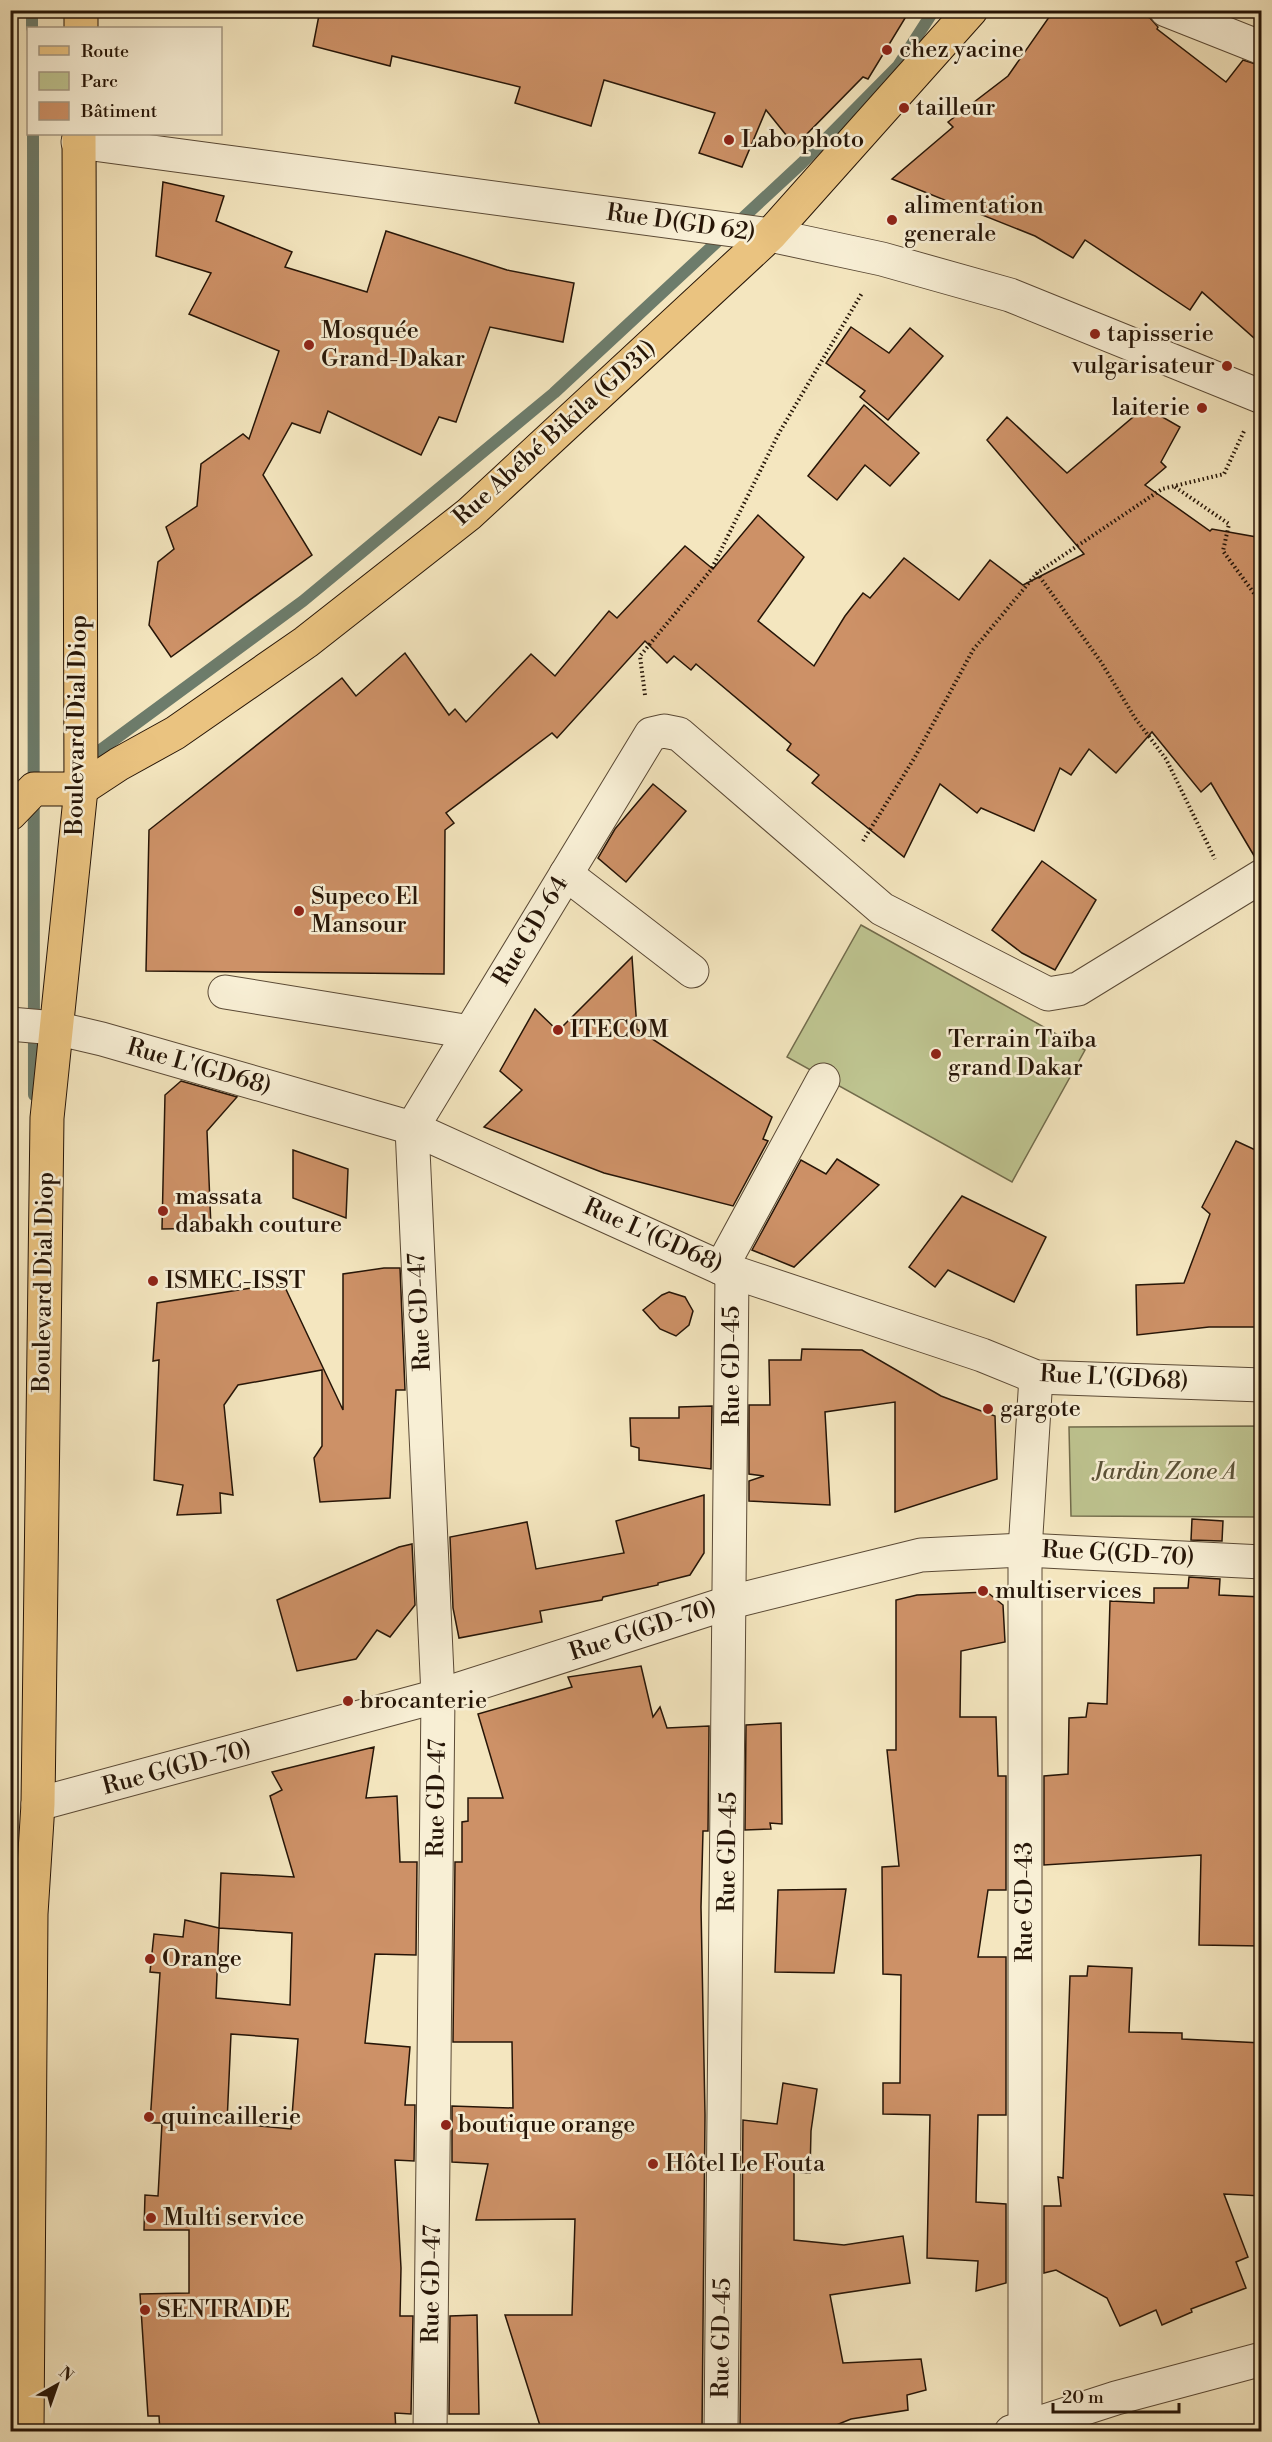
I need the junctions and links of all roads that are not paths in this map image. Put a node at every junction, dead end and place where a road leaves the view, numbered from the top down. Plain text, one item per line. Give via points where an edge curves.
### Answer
1 (81, 10) edge
2 (971, 10) edge
3 (1166, 10) edge
4 (81, 27) edge
5 (1262, 48) edge
6 (79, 138) edge
7 (770, 235) junction
8 (1261, 397) edge
9 (81, 789) junction
10 (10, 814) edge
11 (566, 874) junction
12 (1262, 876) edge
13 (692, 971) dead end
14 (225, 992) dead end
15 (10, 1024) edge
16 (56, 1028) junction
17 (470, 1032) junction
18 (823, 1080) dead end
19 (412, 1128) junction
20 (727, 1270) junction
21 (1036, 1377) junction
22 (1262, 1385) edge
23 (1025, 1550) junction
24 (1262, 1562) edge
25 (730, 1602) junction
26 (438, 1696) junction
27 (38, 1804) junction
28 (1262, 2359) edge
29 (1018, 2429) edge
30 (27, 2432) edge
31 (430, 2432) edge
32 (721, 2432) edge

1 - 4 main road
2 - 7 main road, Rue Abébé Bikila (GD31)
3 - 5 street
6 - 7 street, Rue D(GD 62)
6 - 9 main road, Boulevard Dial Diop
7 - 8 street, Rue D(GD 62) via 882,259 1010,295
7 - 9 main road, Rue Abébé Bikila (GD31) via 469,514 306,642 175,733
9 - 10 main road via 34,789
9 - 16 main road, Boulevard Dial Diop
11 - 12 street, Rue GD-64 via 651,734 664,731 679,734 882,909 1048,993 1078,988
11 - 13 street
11 - 17 street, Rue GD-64
14 - 17 street
15 - 16 street, Rue L'(GD68)
16 - 19 street, Rue L'(GD68)
16 - 27 main road, Boulevard Dial Diop via 46,1118
17 - 19 street, Rue GD-64
18 - 20 street
19 - 20 street, Rue L'(GD68)
19 - 26 street, Rue GD-47
20 - 21 street, Rue L'(GD68) via 982,1355
20 - 25 street, Rue GD-45
21 - 22 street, Rue L'(GD68)
21 - 23 street, Rue GD-43
23 - 24 street, Rue G(GD-70)
23 - 25 street, Rue G(GD-70) via 921,1555
23 - 29 street, Rue GD-43
25 - 26 street, Rue G(GD-70)
25 - 32 street, Rue GD-45
26 - 27 street, Rue G(GD-70)
26 - 31 street, Rue GD-47
27 - 30 main road, Boulevard Dial Diop via 31,1914
28 - 29 street

